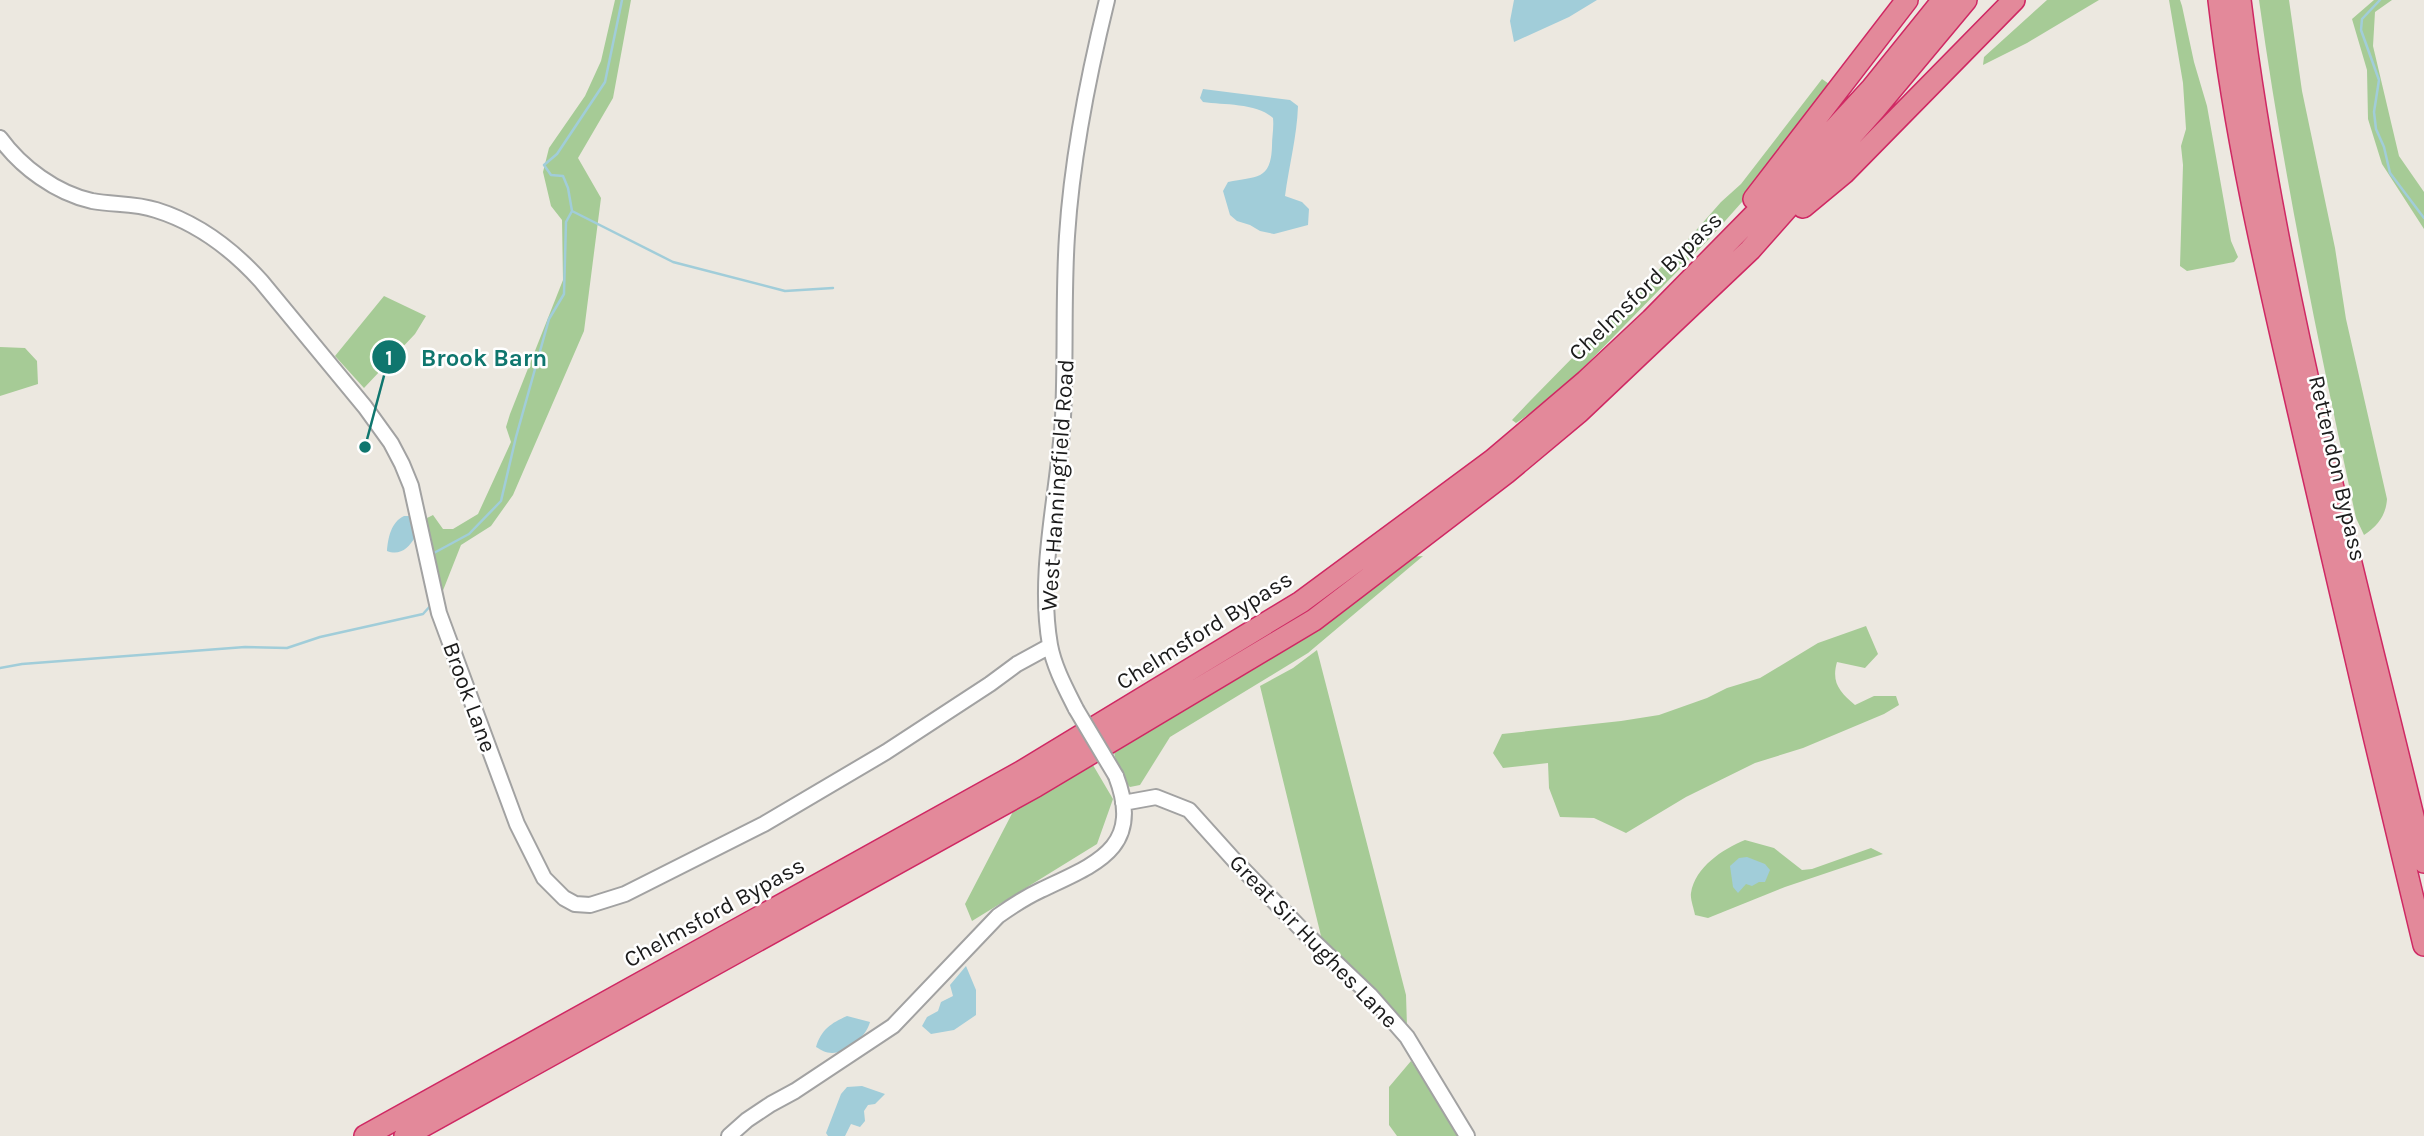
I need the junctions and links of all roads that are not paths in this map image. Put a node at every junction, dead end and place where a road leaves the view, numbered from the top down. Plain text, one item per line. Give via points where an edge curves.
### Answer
1 (1107, 0) edge
2 (1907, 0) edge
3 (1943, 0) edge
4 (1966, 0) edge
5 (2208, 0) edge
6 (2219, 0) edge
7 (2239, 0) edge
8 (2012, 3) edge
9 (2227, 71) junction
10 (0, 138) edge
11 (1751, 250) junction
12 (1712, 258) junction
13 (1050, 646) junction
14 (1123, 803) junction
15 (2424, 862) edge
16 (2424, 945) edge
17 (365, 1136) edge
18 (405, 1136) edge
19 (729, 1136) edge
20 (1467, 1136) edge

1 - 13 street, West Hanningfield Road via 1090,67 1067,236 1062,420 1046,592
2 - 12 highway
3 - 12 highway, Chelmsford Bypass via 1872,88
4 - 11 highway, Chelmsford Bypass
5 - 9 highway
6 - 9 highway, Rettendon Bypass
7 - 15 highway, Rettendon Bypass via 2294,317
8 - 11 highway via 1844,173
9 - 16 highway, Rettendon Bypass via 2278,325
10 - 13 street, Brook Lane via 15,156 55,186 89,200 161,211 216,239 261,281 376,421 411,486 439,613 517,824 544,878 575,904 590,905 625,894 764,824
11 - 18 highway, Chelmsford Bypass via 1579,412 1314,620 1036,786
12 - 17 highway, Chelmsford Bypass via 1586,381 1493,460 1301,602 1021,772
13 - 14 street, West Hanningfield Road, bridge via 1076,709 1116,776
14 - 19 street, West Hanningfield Road via 1122,828 1104,858 1006,910 893,1026 755,1114
14 - 20 street, Great Sir Hughes Lane via 1156,797 1189,810 1407,1037

